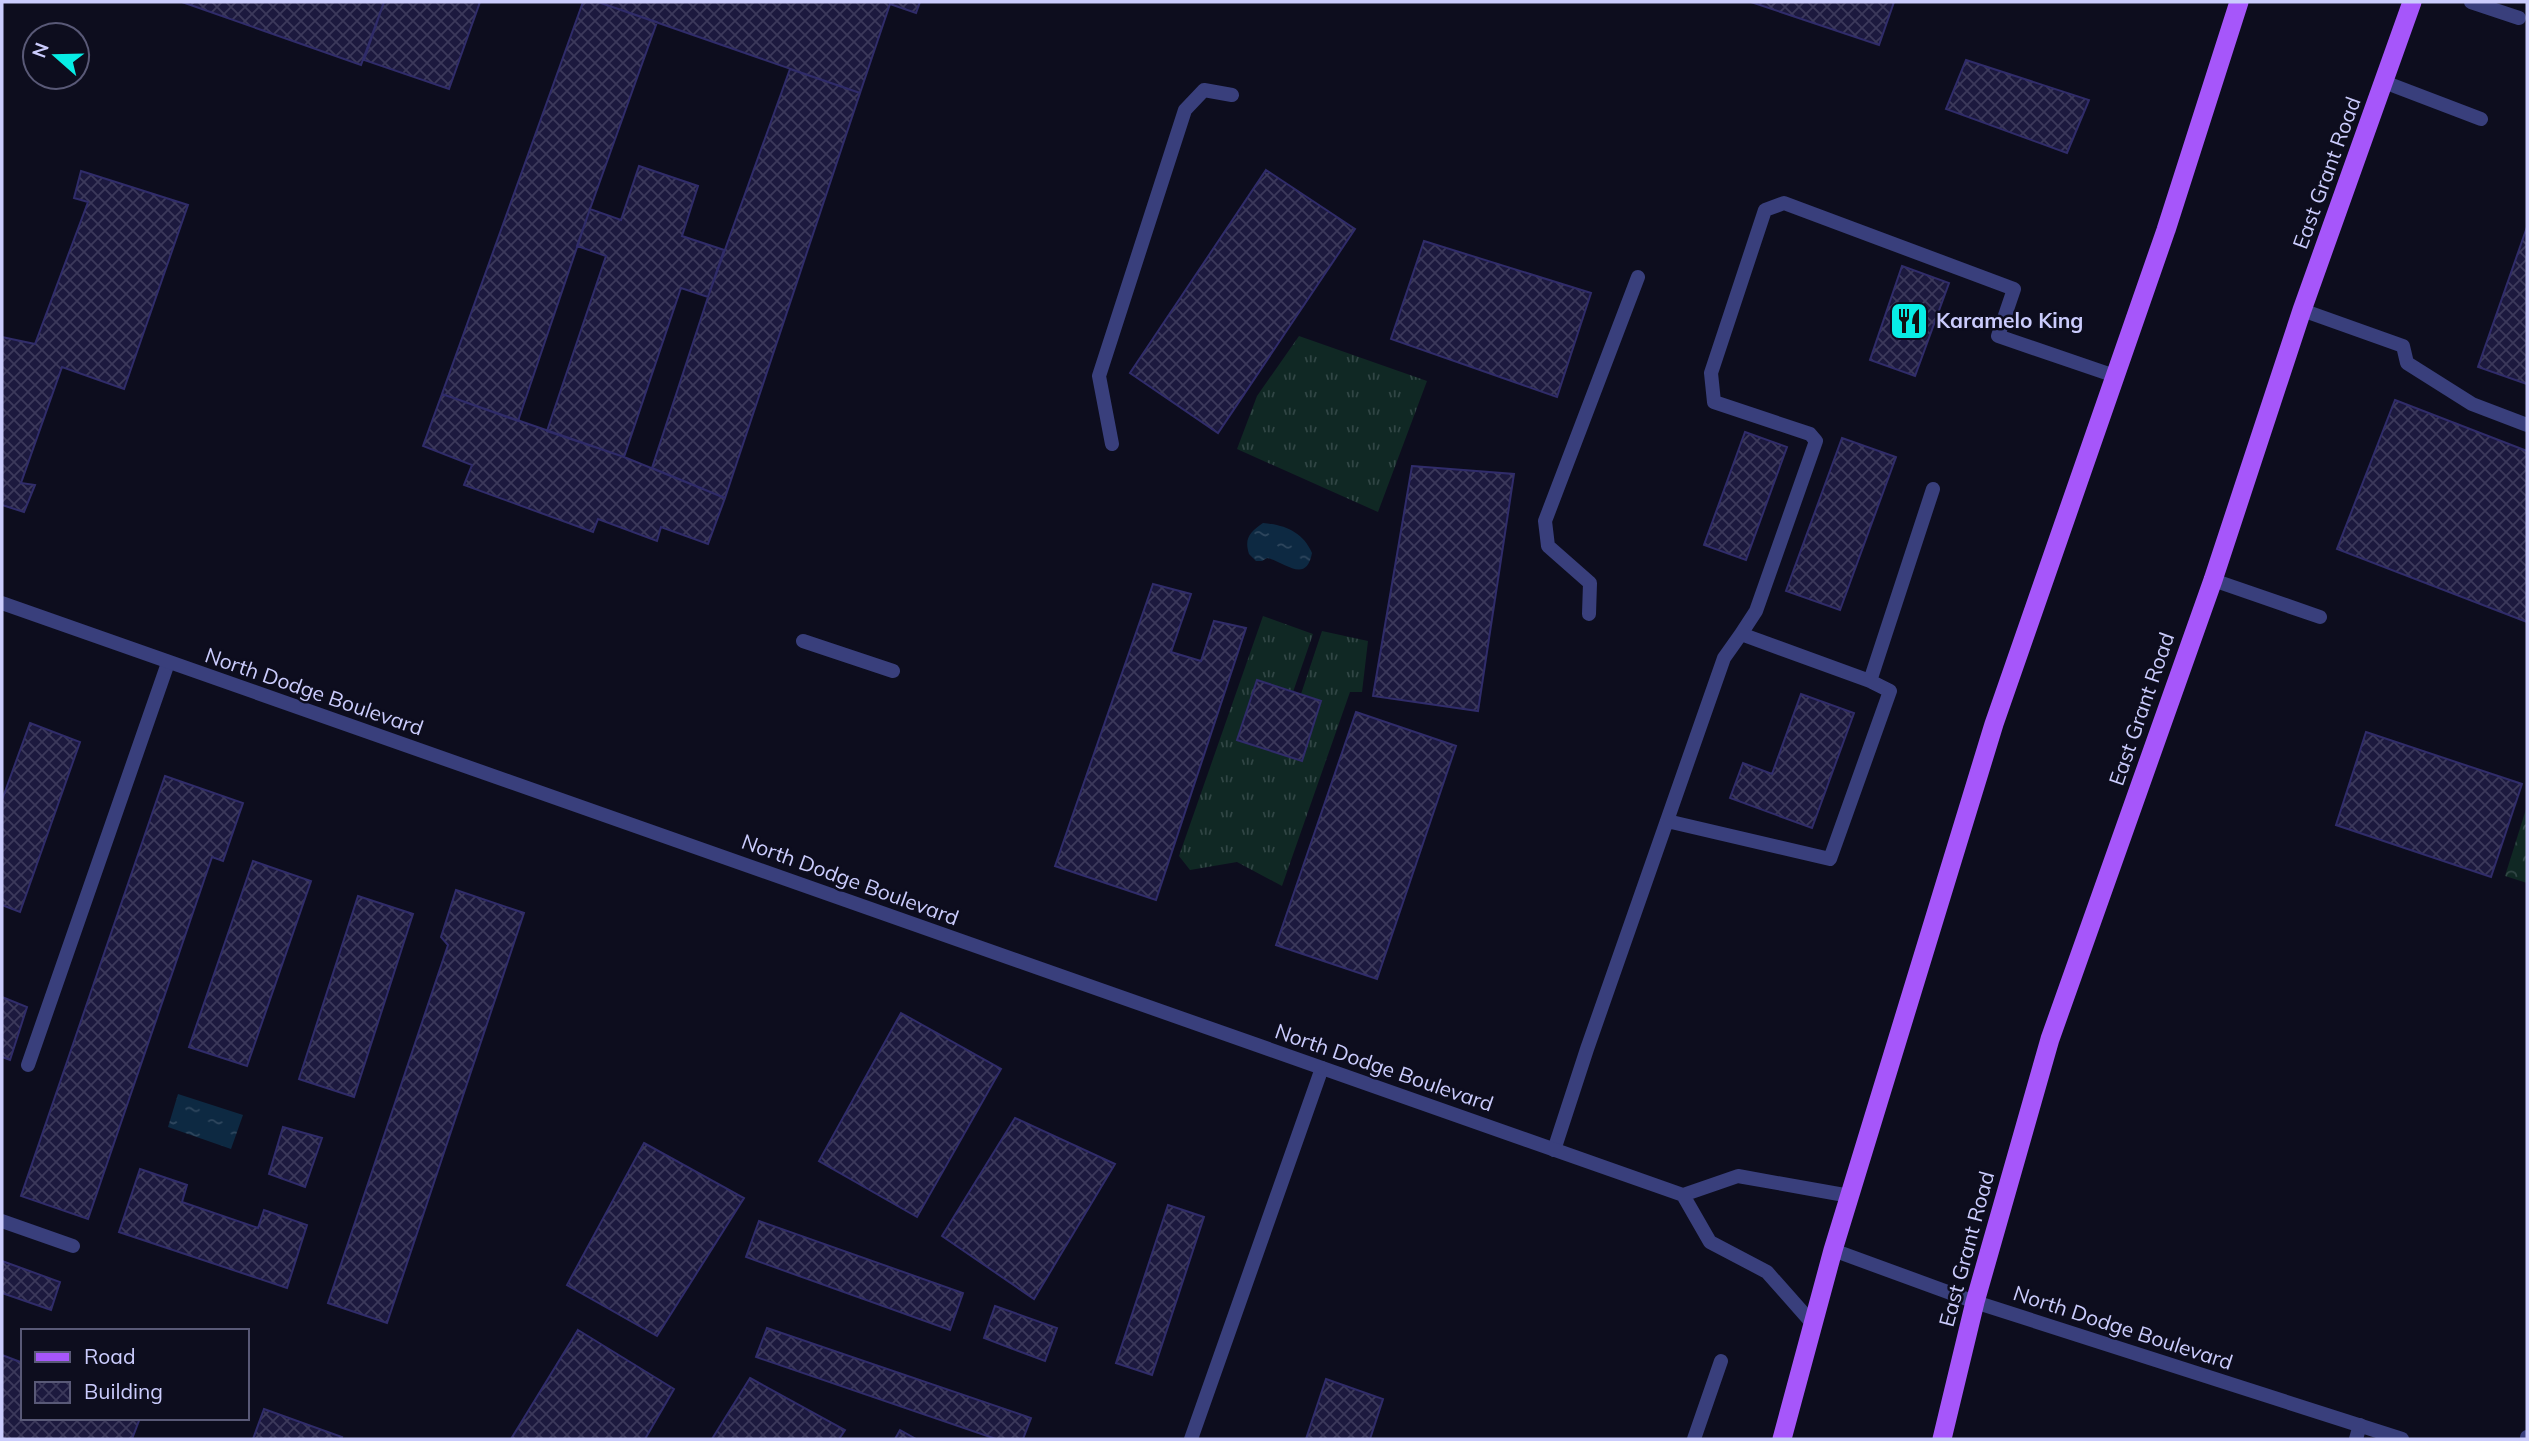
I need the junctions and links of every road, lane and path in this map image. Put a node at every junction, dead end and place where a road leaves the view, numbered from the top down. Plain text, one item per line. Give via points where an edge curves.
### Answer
1 (2239, 2) edge
2 (2412, 2) edge
3 (2471, 2) edge
4 (2519, 18) dead end
5 (2384, 82) junction
6 (1232, 95) dead end
7 (2481, 119) dead end
8 (1638, 277) dead end
9 (2302, 310) junction
10 (2115, 376) junction
11 (2527, 425) edge
12 (1111, 444) dead end
13 (1934, 489) dead end
14 (2213, 580) junction
15 (2, 603) edge
16 (1589, 614) dead end
17 (2319, 617) dead end
18 (1741, 634) junction
19 (803, 641) dead end
20 (169, 663) junction
21 (893, 671) dead end
22 (1870, 681) junction
23 (1667, 821) junction
24 (28, 1065) dead end
25 (1322, 1068) junction
26 (1554, 1150) junction
27 (1684, 1195) junction
28 (1850, 1196) junction
29 (2, 1221) edge
30 (73, 1247) dead end
31 (1833, 1250) junction
32 (1975, 1302) junction
33 (1813, 1324) junction
34 (1721, 1361) dead end
35 (2358, 1432) edge
36 (1191, 1439) edge
37 (1694, 1439) edge
38 (1782, 1439) edge
39 (1942, 1439) edge
40 (2402, 1439) edge

1 - 10 main road
2 - 5 main road, East Grant Road
3 - 4 street
5 - 7 street
5 - 9 main road, East Grant Road
6 - 12 street via 1204,90 1185,110 1099,376
8 - 16 street via 1545,521 1548,546 1590,583
9 - 11 street via 2403,346 2407,363 2472,404
9 - 14 main road, East Grant Road
10 - 18 street via 1998,336 2014,289 1784,203 1765,210 1711,373 1714,402 1810,434 1816,441 1756,611
10 - 28 main road via 1994,724
13 - 22 street
14 - 17 street
14 - 32 main road, East Grant Road via 2050,1039
15 - 20 street, North Dodge Boulevard
18 - 22 street
18 - 23 street via 1724,658
19 - 21 street
20 - 24 street
20 - 25 street, North Dodge Boulevard
22 - 23 street via 1890,691 1830,859
23 - 26 street
25 - 26 street, North Dodge Boulevard
25 - 36 street
26 - 27 street, North Dodge Boulevard
27 - 28 street via 1738,1176
27 - 33 street via 1710,1242 1767,1272
28 - 31 main road
29 - 30 street
31 - 32 street, North Dodge Boulevard
31 - 33 main road
32 - 35 street, North Dodge Boulevard
32 - 39 main road, East Grant Road
33 - 38 main road
34 - 37 street
35 - 40 street, North Dodge Boulevard

